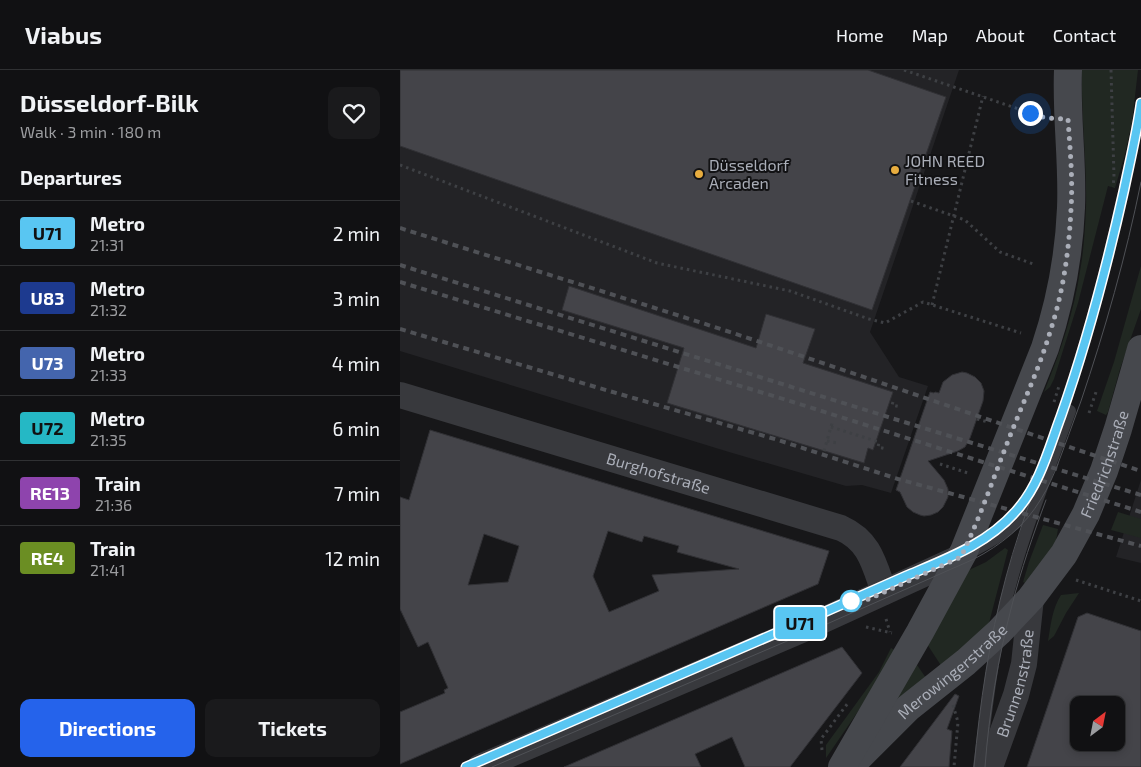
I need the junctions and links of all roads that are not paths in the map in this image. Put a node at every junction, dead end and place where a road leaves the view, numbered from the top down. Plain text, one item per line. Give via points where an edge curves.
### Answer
1 (1068, 70) edge
2 (1141, 349) edge
3 (400, 394) edge
4 (1070, 411) dead end
5 (1038, 498) junction
6 (961, 557) junction
7 (1051, 572) joint
8 (884, 592) junction
9 (1031, 598) junction
10 (999, 632) junction
11 (480, 767) edge
12 (842, 767) edge
13 (849, 767) edge
14 (980, 767) edge
15 (990, 767) edge

1 - 6 main road, Merowingerstraße via 1071,208 1063,283 1045,348
2 - 7 main road, Friedrichstraße via 1097,488 1086,514
3 - 8 street, Burghofstraße via 841,528 857,536 866,547
4 - 5 lane
5 - 6 lane via 1019,522
5 - 10 lane
6 - 8 street
6 - 12 main road, Merowingerstraße
7 - 9 main road, Merowingerstraße
8 - 11 street
9 - 10 main road, Merowingerstraße
9 - 15 street, Brunnenstraße via 1024,664
10 - 13 main road, Merowingerstraße via 908,708
10 - 14 lane via 989,683

